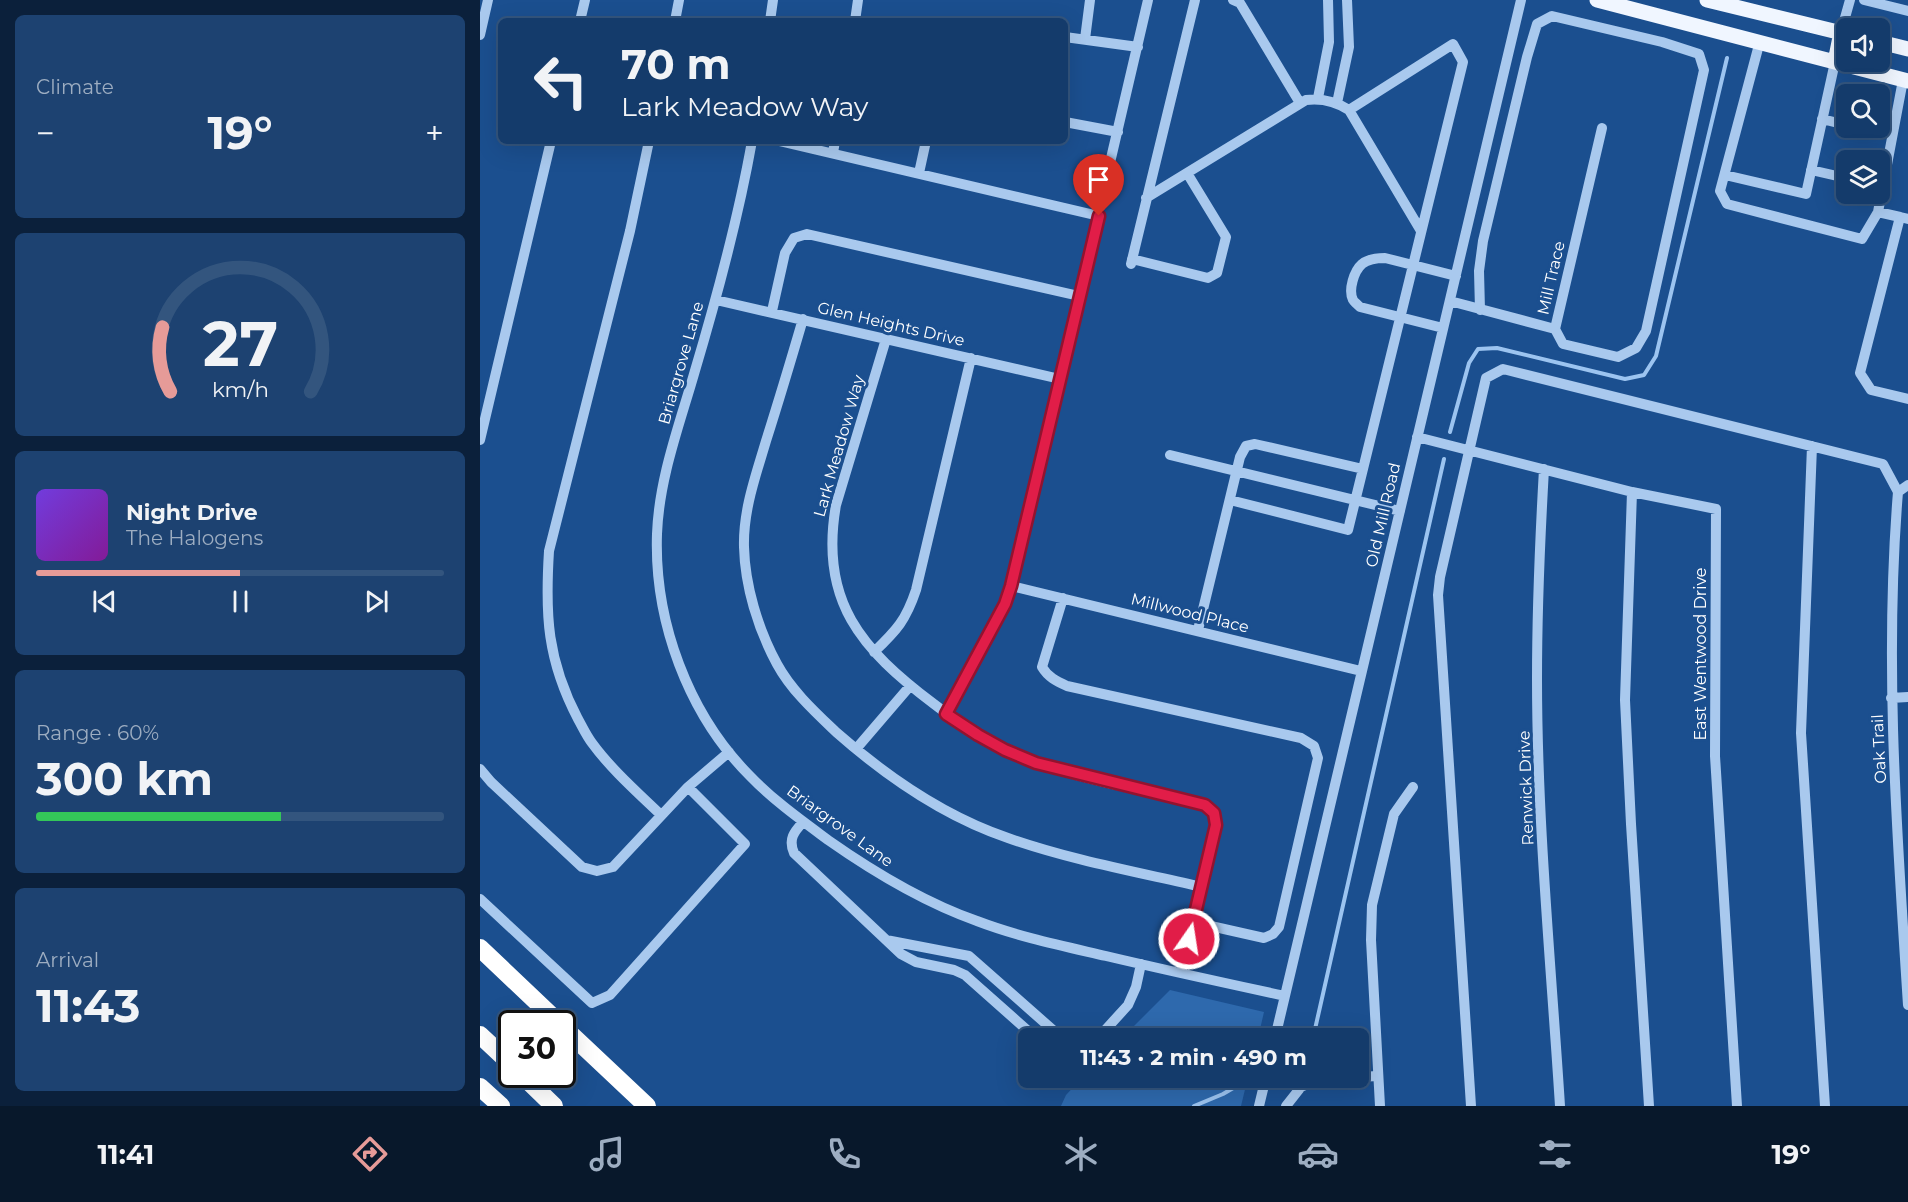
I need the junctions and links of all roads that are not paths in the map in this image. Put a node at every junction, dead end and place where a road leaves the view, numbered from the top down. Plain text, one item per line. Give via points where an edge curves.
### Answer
1 (488, 0) edge
2 (585, 0) edge
3 (679, 0) edge
4 (773, 0) edge
5 (858, 0) edge
6 (1090, 0) edge
7 (1148, 0) edge
8 (1195, 0) edge
9 (1233, 0) edge
10 (1328, 0) edge
11 (1347, 0) edge
12 (1521, 0) edge
13 (1597, 0) edge
14 (1707, 0) edge
15 (1850, 0) edge
16 (1864, 0) edge
17 (1895, 4) edge
18 (1908, 11) edge
19 (581, 18) edge
20 (676, 18) edge
21 (770, 18) edge
22 (855, 18) edge
23 (1847, 18) edge
24 (1836, 31) edge
25 (480, 35) edge
26 (1068, 37) edge
27 (1085, 39) junction
28 (1760, 41) junction
29 (1890, 44) edge
30 (1138, 47) junction
31 (1908, 49) edge
32 (1836, 59) edge
33 (1835, 62) junction
34 (1905, 80) edge
35 (1318, 98) junction
36 (1300, 103) junction
37 (1336, 103) junction
38 (1349, 110) junction
39 (1822, 119) junction
40 (1836, 122) edge
41 (1068, 123) edge
42 (1602, 128) dead end
43 (1118, 132) junction
44 (550, 144) edge
45 (648, 144) edge
46 (752, 144) edge
47 (792, 144) edge
48 (834, 144) edge
49 (925, 144) edge
50 (832, 153) junction
51 (1811, 170) junction
52 (919, 173) junction
53 (1186, 173) junction
54 (1725, 175) junction
55 (1836, 176) edge
56 (1146, 198) junction
57 (1878, 212) junction
58 (1099, 216) junction
59 (1904, 218) edge
60 (1421, 231) junction
61 (1413, 265) junction
62 (1456, 276) junction
63 (1079, 296) junction
64 (716, 300) junction
65 (1449, 302) junction
66 (1480, 310) junction
67 (772, 311) junction
68 (1400, 317) junction
69 (803, 320) junction
70 (1443, 327) junction
71 (1555, 329) junction
72 (886, 339) junction
73 (971, 358) junction
74 (1060, 379) junction
75 (1908, 399) edge
76 (1417, 437) junction
77 (480, 440) edge
78 (1812, 446) junction
79 (1470, 450) junction
80 (1170, 455) dead end
81 (1363, 469) junction
82 (1544, 469) junction
83 (1237, 471) junction
84 (1908, 485) edge
85 (1632, 492) junction
86 (1898, 492) junction
87 (1356, 499) junction
88 (1230, 500) junction
89 (1400, 511) junction
90 (1011, 586) junction
91 (1063, 598) junction
92 (1198, 630) junction
93 (874, 652) junction
94 (1361, 671) junction
95 (910, 686) junction
96 (1908, 697) edge
97 (1891, 698) junction
98 (946, 714) junction
99 (856, 749) junction
100 (729, 752) junction
101 (480, 769) edge
102 (687, 787) junction
103 (1413, 787) dead end
104 (661, 815) junction
105 (803, 822) junction
106 (1202, 886) junction
107 (480, 899) edge
108 (1193, 922) junction
109 (886, 940) junction
110 (480, 948) edge
111 (1141, 964) junction
112 (1181, 973) junction
113 (1285, 996) junction
114 (1908, 1005) edge
115 (545, 1010) edge
116 (1025, 1028) edge
117 (1051, 1028) edge
118 (1107, 1028) edge
119 (1277, 1028) edge
120 (480, 1035) edge
121 (576, 1039) edge
122 (498, 1052) edge
123 (1378, 1076) junction
124 (480, 1087) edge
125 (536, 1088) edge
126 (1263, 1088) edge
127 (501, 1106) edge
128 (555, 1106) edge
129 (647, 1106) edge
130 (1259, 1106) edge
131 (1286, 1106) edge
132 (1380, 1106) edge
133 (1471, 1106) edge
134 (1560, 1106) edge
135 (1649, 1106) edge
136 (1737, 1106) edge
137 (1825, 1106) edge

1 - 25 street
2 - 19 street
3 - 20 street
4 - 21 street
5 - 22 street
6 - 27 street
7 - 30 street
8 - 56 street
9 - 36 street via 1240,3
10 - 35 street via 1329,42
11 - 37 street via 1349,47
12 - 62 street, Old Mill Road
13 - 28 main road
14 - 24 main road
15 - 23 street
16 - 17 street
17 - 18 street
26 - 27 street
27 - 30 street
28 - 33 main road
28 - 54 street
29 - 31 main road
30 - 43 street
32 - 33 main road
33 - 34 main road
33 - 39 street
34 - 57 street
35 - 36 street
35 - 37 street
36 - 53 street
37 - 38 street
38 - 60 street
38 - 60 street via 1453,44 1463,62
39 - 40 street
39 - 51 street
41 - 43 street
42 - 71 street, Mill Trace
43 - 58 street
44 - 77 street
45 - 104 street via 549,551 546,599 551,647 566,697 591,742
46 - 64 street, Briargrove Lane
47 - 50 street
48 - 50 street
49 - 52 street
50 - 52 street
51 - 54 street via 1806,194
51 - 55 street
52 - 58 street
53 - 56 street
53 - 56 street via 1226,237 1217,273 1208,278 1131,262
54 - 57 street via 1720,191 1727,204 1862,239
57 - 59 street
58 - 63 street
59 - 75 street via 1860,373 1871,390
60 - 61 street
61 - 62 street
61 - 68 street
61 - 68 street via 1373,259 1362,264 1355,274 1351,290 1360,307
62 - 65 street, Old Mill Road
63 - 67 street via 807,234 794,238 785,253
63 - 74 street
64 - 67 street, Glen Heights Drive
64 - 100 street, Briargrove Lane via 671,453 657,534 662,598 676,653 687,685
65 - 66 street, Mill Trace
65 - 70 street, Old Mill Road
66 - 71 street, Mill Trace
66 - 71 street via 1483,241 1537,24 1552,16 1699,54 1704,70 1646,331 1636,348 1618,357 1563,344
67 - 69 street, Glen Heights Drive
68 - 70 street
68 - 81 street
69 - 72 street, Glen Heights Drive
69 - 99 street via 749,497 744,545 747,578 757,617 777,664 800,696
70 - 76 street, Old Mill Road
72 - 73 street, Glen Heights Drive
72 - 93 street, Lark Meadow Way via 836,505 831,554 845,609
73 - 74 street, Glen Heights Drive
73 - 93 street via 916,590 897,630
74 - 90 street
76 - 79 street, East Wentwood Drive
76 - 89 street, Old Mill Road
78 - 79 street via 1503,369 1486,378
78 - 86 street via 1883,464
78 - 137 street via 1802,733
79 - 82 street, East Wentwood Drive
79 - 133 street via 1438,595
80 - 83 street
81 - 83 street via 1255,444 1246,446
81 - 87 street
82 - 85 street, East Wentwood Drive
82 - 134 street, Renwick Drive via 1537,680 1541,812
83 - 87 street
83 - 88 street
84 - 86 street
85 - 135 street via 1625,700
85 - 136 street, East Wentwood Drive via 1716,509 1715,756
86 - 97 street, Oak Trail via 1892,558
87 - 88 street via 1348,530
87 - 89 street
88 - 92 street
89 - 94 street, Old Mill Road
90 - 91 street, Millwood Place
90 - 98 street
91 - 92 street, Millwood Place
91 - 108 street via 1042,667 1054,680 1301,738 1314,746 1318,758 1279,927 1264,938
92 - 94 street, Millwood Place
93 - 95 street, Lark Meadow Way
94 - 113 street, Old Mill Road
95 - 98 street, Lark Meadow Way
95 - 99 street
96 - 97 street
97 - 114 street, Oak Trail
98 - 106 street, Lark Meadow Way via 1005,750 1036,763 1205,805 1214,813 1216,825
99 - 106 street via 939,808 1006,837 1053,853
100 - 102 street
100 - 105 street, Briargrove Lane via 750,776
101 - 104 street via 582,867 597,871 613,867
102 - 104 street
102 - 107 street via 745,844 610,995 592,1003
103 - 123 street via 1394,814 1372,905
105 - 109 street via 790,844 794,853
105 - 111 street, Briargrove Lane via 885,878 935,904 1046,942
106 - 108 street, Lark Meadow Way
108 - 112 street, Lark Meadow Way
109 - 116 street via 916,962 965,975
109 - 117 street via 969,956
110 - 115 highway
111 - 112 street, Briargrove Lane
111 - 118 street via 1128,1005
112 - 113 street, Briargrove Lane
113 - 119 street, Old Mill Road
120 - 122 highway
121 - 129 highway
123 - 131 street via 1319,1079 1301,1087
123 - 132 street
124 - 127 highway
125 - 128 highway
126 - 130 street

